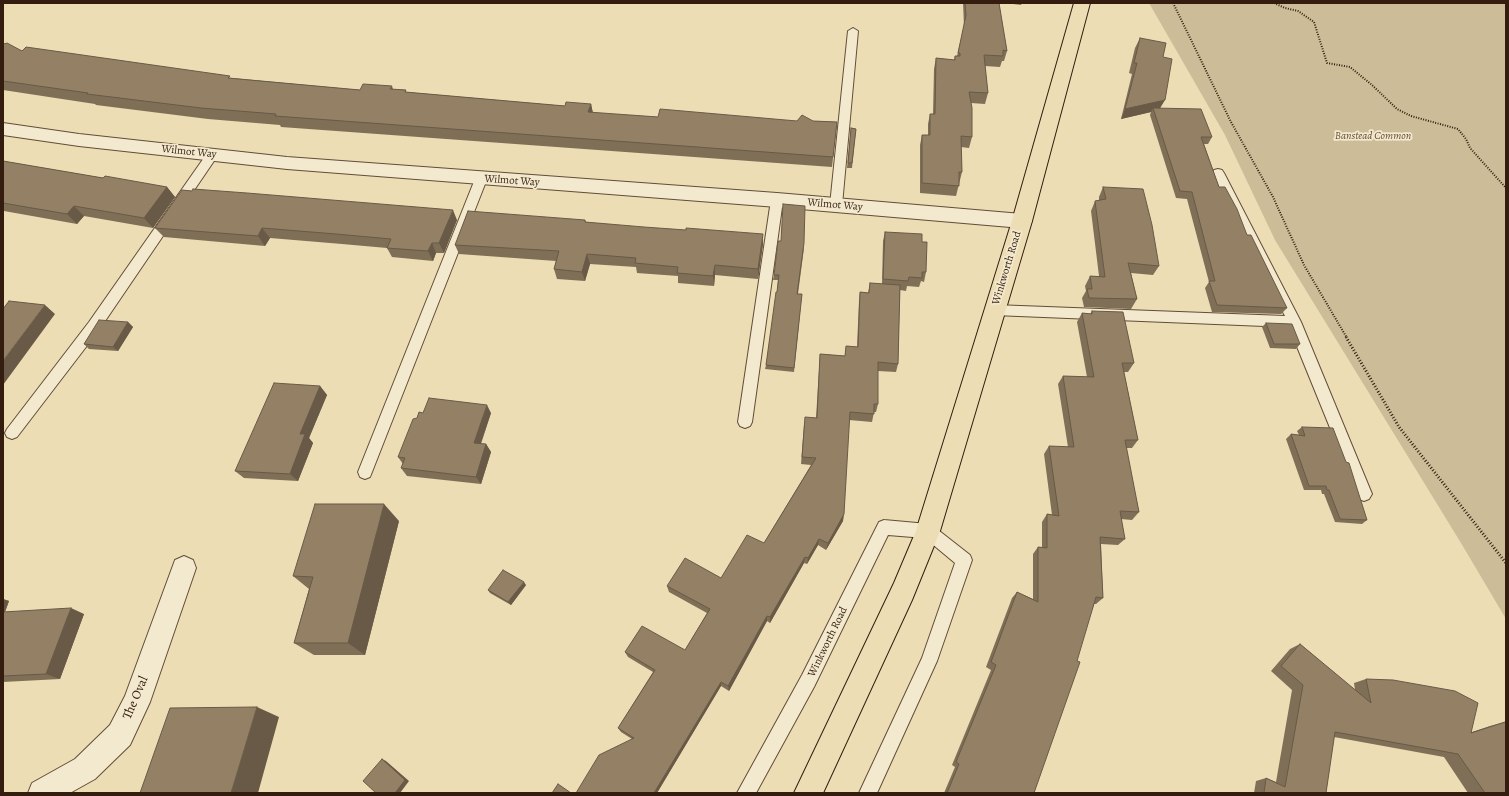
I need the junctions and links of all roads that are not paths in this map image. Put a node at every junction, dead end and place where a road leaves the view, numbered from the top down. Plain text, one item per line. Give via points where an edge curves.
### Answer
1 (1082, 3) edge
2 (853, 31) dead end
3 (3, 129) edge
4 (212, 155) junction
5 (1218, 173) dead end
6 (481, 179) junction
7 (777, 200) junction
8 (836, 205) junction
9 (1022, 220) junction
10 (994, 310) junction
11 (1294, 322) junction
12 (745, 422) dead end
13 (12, 433) dead end
14 (365, 472) dead end
15 (1364, 494) dead end
16 (928, 532) junction
17 (184, 568) dead end
18 (42, 793) edge
19 (746, 793) edge
20 (808, 793) edge
21 (868, 793) edge

1 - 9 main road, Winkworth Road
2 - 8 lane
3 - 4 street, Wilmot Way
4 - 6 street, Wilmot Way
4 - 13 lane via 94,326
5 - 11 lane
6 - 7 street, Wilmot Way
6 - 14 lane
7 - 8 street, Wilmot Way
7 - 12 lane
8 - 9 street, Wilmot Way
9 - 10 main road, Winkworth Road
10 - 11 lane
10 - 16 main road, Winkworth Road
11 - 15 lane
16 - 19 lane, Winkworth Road via 884,527 808,681
16 - 20 main road, Winkworth Road
16 - 21 lane via 964,560 929,661
17 - 18 street, The Oval via 136,702 120,736 85,769

